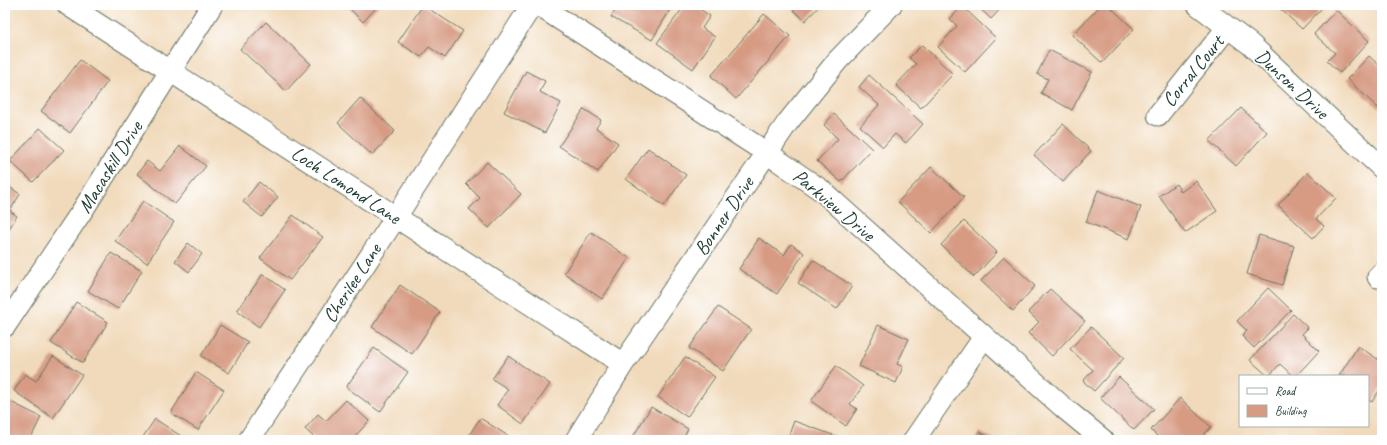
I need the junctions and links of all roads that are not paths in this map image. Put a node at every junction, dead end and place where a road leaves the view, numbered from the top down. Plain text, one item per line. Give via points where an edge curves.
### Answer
1 (68, 5) edge
2 (212, 5) edge
3 (532, 5) edge
4 (538, 5) edge
5 (891, 5) edge
6 (1198, 5) edge
7 (1228, 28) junction
8 (170, 71) junction
9 (1158, 115) dead end
10 (767, 153) junction
11 (1382, 168) edge
12 (396, 217) junction
13 (5, 326) edge
14 (984, 337) junction
15 (623, 364) junction
16 (249, 440) edge
17 (576, 440) edge
18 (914, 440) edge
19 (1103, 440) edge

1 - 8 street, Loch Lomond Lane
2 - 8 street, Macaskill Drive
3 - 12 street, Cherilee Lane
4 - 10 street, Parkview Drive
5 - 10 street, Bonner Drive via 838,60 788,122
6 - 7 street, Dunson Drive
7 - 9 street, Corral Court
7 - 11 street, Dunson Drive via 1250,44
8 - 12 street, Loch Lomond Lane
8 - 13 street, Macaskill Drive via 84,208
10 - 14 street, Parkview Drive via 821,190
10 - 15 street, Bonner Drive
12 - 15 street, Loch Lomond Lane
12 - 16 street, Cherilee Lane
14 - 18 street
14 - 19 street, Parkview Drive
15 - 17 street, Bonner Drive

